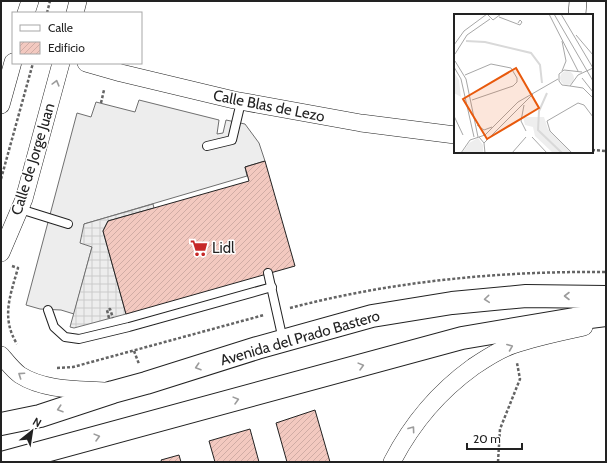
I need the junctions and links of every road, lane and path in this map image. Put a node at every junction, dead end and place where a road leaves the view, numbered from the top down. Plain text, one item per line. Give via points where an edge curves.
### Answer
1 (30, 1) edge
2 (78, 1) edge
3 (578, 1) edge
4 (26, 12) edge
5 (75, 12) edge
6 (577, 14) edge
7 (12, 64) edge
8 (33, 64) edge
9 (61, 64) edge
10 (90, 64) edge
11 (104, 90) dead end
12 (241, 102) junction
13 (101, 103) dead end
14 (1, 105) edge
15 (454, 135) edge
16 (207, 146) dead end
17 (593, 150) edge
18 (606, 151) edge
19 (1, 180) edge
20 (20, 209) junction
21 (68, 224) dead end
22 (1, 253) edge
23 (268, 273) dead end
24 (272, 287) junction
25 (606, 297) edge
26 (48, 310) dead end
27 (606, 316) edge
28 (606, 322) edge
29 (284, 341) junction
30 (512, 345) junction
31 (1, 355) edge
32 (113, 392) junction
33 (1, 424) edge
34 (5, 462) edge
35 (392, 462) edge
36 (498, 462) edge

1 - 4 street
2 - 5 street
3 - 6 street
7 - 14 street
8 - 19 path
20 -> 9 street, Calle de Jorge Juan
10 - 12 street, Calle Blas de Lezo
11 - 13 path
12 - 15 street, Calle Blas de Lezo via 361,123
12 - 16 lane via 232,140
17 - 18 path
20 - 21 lane
20 - 22 street, Calle de Jorge Juan
23 - 24 lane
24 - 26 lane via 79,339 65,337 54,327
24 - 29 lane
25 -> 29 main road, Avenida del Prado Bastero via 526,296 452,302 372,316
34 -> 27 main road via 462,338
28 - 30 street
29 -> 32 main road, Avenida del Prado Bastero
35 -> 30 street via 403,440 428,407 455,380 488,357
30 - 36 path via 520,379 500,429
32 -> 31 street via 36,383 20,375
32 -> 33 main road, Avenida del Prado Bastero via 40,416

